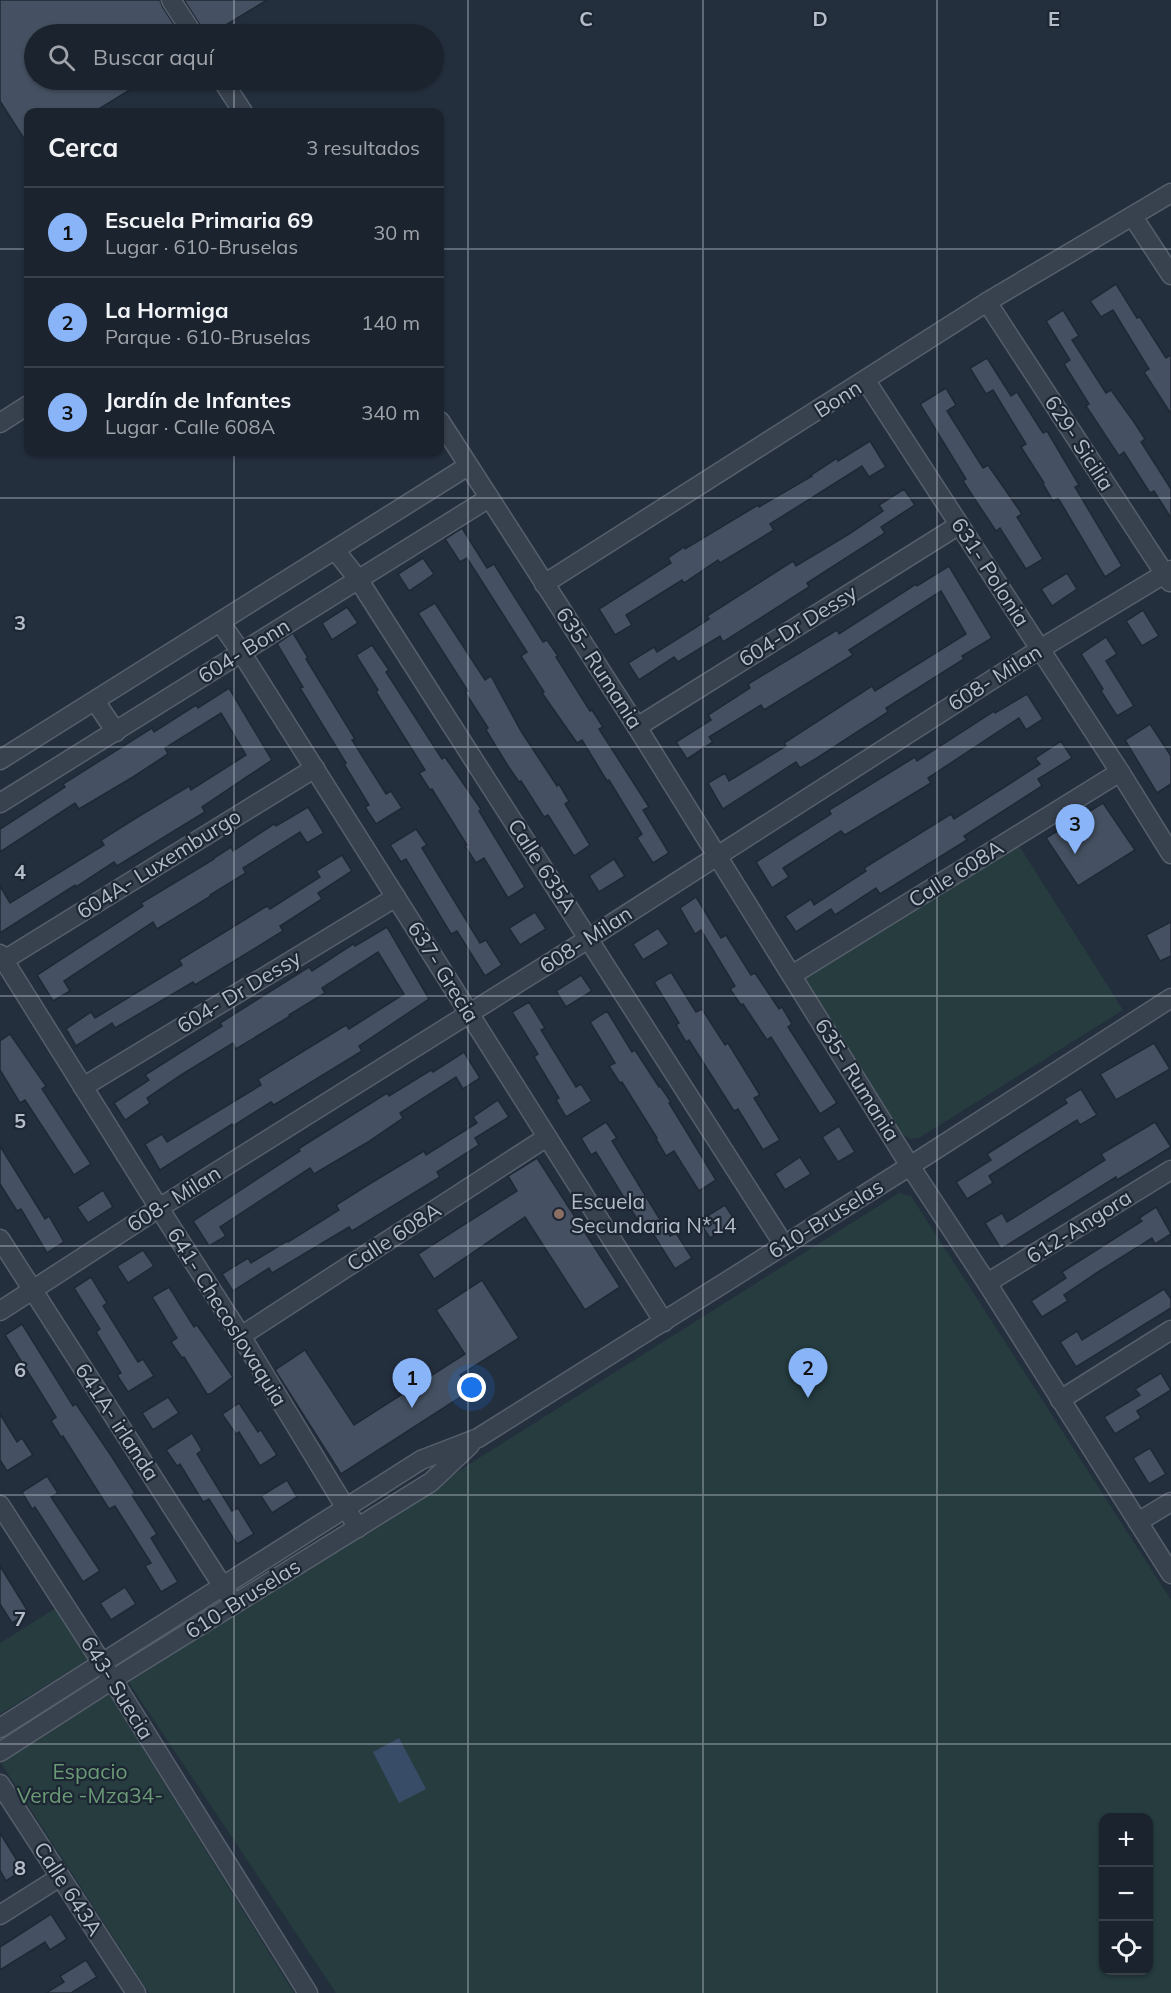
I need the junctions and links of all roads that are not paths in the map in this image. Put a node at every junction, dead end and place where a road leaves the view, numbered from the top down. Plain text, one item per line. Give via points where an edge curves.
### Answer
1 (171, 0) edge
2 (187, 24) edge
3 (229, 90) edge
4 (240, 108) edge
5 (1171, 193) edge
6 (1133, 217) junction
7 (1171, 274) edge
8 (987, 302) junction
9 (866, 381) junction
10 (24, 408) edge
11 (0, 423) edge
12 (444, 427) edge
13 (468, 466) junction
14 (489, 498) junction
15 (959, 525) junction
16 (335, 549) junction
17 (1169, 576) edge
18 (358, 579) junction
19 (544, 584) junction
20 (220, 622) junction
21 (1040, 649) junction
22 (242, 652) junction
23 (95, 701) junction
24 (636, 727) junction
25 (116, 732) junction
26 (0, 760) edge
27 (315, 768) junction
28 (1120, 772) junction
29 (0, 803) edge
30 (1171, 854) edge
31 (717, 855) junction
32 (396, 897) junction
33 (588, 939) junction
34 (2, 957) edge
35 (792, 975) junction
36 (1171, 998) edge
37 (470, 1014) junction
38 (83, 1087) junction
39 (547, 1137) junction
40 (910, 1166) junction
41 (1171, 1170) edge
42 (159, 1208) junction
43 (0, 1239) edge
44 (784, 1245) junction
45 (987, 1283) junction
46 (32, 1290) junction
47 (0, 1311) edge
48 (664, 1322) junction
49 (1171, 1330) edge
50 (241, 1336) junction
51 (1059, 1400) junction
52 (478, 1438) junction
53 (1171, 1502) edge
54 (0, 1505) edge
55 (345, 1509) junction
56 (1138, 1522) junction
57 (358, 1528) junction
58 (1171, 1574) edge
59 (223, 1586) junction
60 (235, 1604) junction
61 (102, 1663) junction
62 (112, 1680) junction
63 (0, 1728) edge
64 (0, 1752) edge
65 (0, 1784) edge
66 (60, 1877) junction
67 (0, 1915) edge
68 (135, 1993) edge
69 (309, 1993) edge

1 - 2 street
3 - 4 street
5 - 6 street
6 - 7 street
6 - 8 street, Bonn
8 - 9 street, Bonn
8 - 17 street, 629- Sicilia
9 - 15 street, 631- Polonia
9 - 19 street, Bonn
10 - 11 street
12 - 13 street, 635- Rumania
13 - 14 street, 635- Rumania
13 - 16 street, 604- Bonn
14 - 18 street, 604- Bonn
14 - 19 street, 635- Rumania
15 - 21 street, 631- Polonia
15 - 24 street, 604-Dr Dessy
16 - 18 street, Calle 635A
16 - 20 street, 604- Bonn
17 - 21 street, 608- Milan
18 - 22 street, 604- Bonn
18 - 33 street, Calle 635A
19 - 24 street, 635- Rumania
20 - 22 street, 637- Grecia
20 - 23 street, 604- Bonn
21 - 28 street, 631- Polonia
21 - 31 street, 608- Milan
22 - 25 street, 604- Bonn
22 - 27 street, 637- Grecia
23 - 25 street
23 - 26 street, 604- Bonn
24 - 31 street, 635- Rumania
25 - 29 street, 604- Bonn
27 - 32 street, 637- Grecia
27 - 34 street, 604A- Luxemburgo
28 - 30 street, 631- Polonia
28 - 35 street, Calle 608A
31 - 33 street, 608- Milan
31 - 35 street, 635- Rumania
32 - 37 street, 637- Grecia
32 - 38 street, 604- Dr Dessy
33 - 37 street, 608- Milan
33 - 44 street, Calle 635A
34 - 38 street, 641- Checoslovaquia
35 - 40 street, 635- Rumania
36 - 40 street, 610-Bruselas
37 - 39 street, 637- Grecia
37 - 42 street, 608- Milan
38 - 42 street, 641- Checoslovaquia
39 - 48 street, 637- Grecia
39 - 50 street, Calle 608A
40 - 44 street, 610-Bruselas
40 - 45 street, 635- Rumania
41 - 45 street, 612-Angora
42 - 46 street, 608- Milan
42 - 50 street, 641- Checoslovaquia
43 - 46 street, 641A- irlanda
44 - 48 street, 610-Bruselas
45 - 51 street, 635- Rumania
46 - 47 street, 608- Milan
46 - 59 street, 641A- irlanda
48 - 52 street, 610-Bruselas
49 - 51 street
50 - 55 street, 641- Checoslovaquia
51 - 56 street, 635- Rumania
52 - 55 street, 610-Bruselas via 421,1460
52 - 57 street, 610-Bruselas via 431,1482
53 - 56 street
54 - 61 street, 643- Suecia
55 - 57 street, 641- Checoslovaquia
55 - 59 street, 610-Bruselas
56 - 58 street, 635- Rumania
57 - 60 street, 610-Bruselas
59 - 60 street, 641A- irlanda
59 - 61 street, 610-Bruselas
60 - 62 street, 610-Bruselas
61 - 62 street, 643- Suecia
61 - 63 street, 610-Bruselas
62 - 64 street, 610-Bruselas
62 - 69 street, 643- Suecia
65 - 66 street, Calle 643A
66 - 67 street
66 - 68 street, Calle 643A

